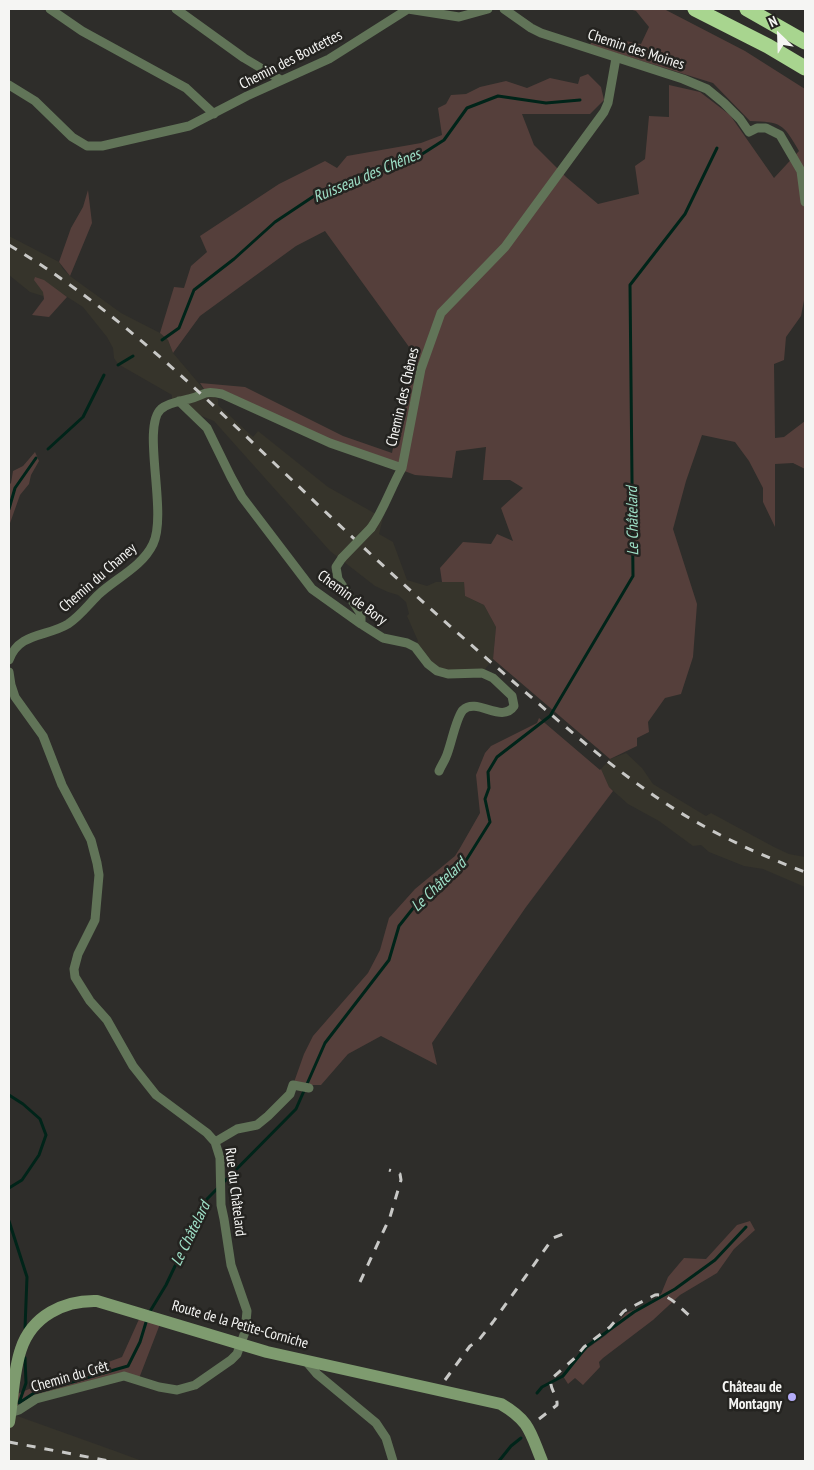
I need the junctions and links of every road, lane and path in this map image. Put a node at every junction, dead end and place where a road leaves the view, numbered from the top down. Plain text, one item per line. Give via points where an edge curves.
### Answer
1 (50, 9) edge
2 (176, 9) edge
3 (488, 9) edge
4 (504, 9) edge
5 (694, 9) edge
6 (746, 9) edge
7 (801, 39) edge
8 (768, 46) junction
9 (616, 58) junction
10 (805, 68) edge
11 (805, 75) edge
12 (281, 80) junction
13 (9, 85) edge
14 (214, 114) junction
15 (805, 202) edge
16 (176, 402) junction
17 (402, 468) junction
18 (361, 624) junction
19 (9, 660) edge
20 (9, 672) edge
21 (439, 771) dead end
22 (301, 1086) dead end
23 (215, 1142) junction
24 (240, 1344) junction
25 (306, 1361) junction
26 (10, 1418) edge
27 (392, 1461) edge
28 (542, 1461) edge

1 - 14 street via 82,31 186,88
2 - 12 street via 244,58
3 - 12 street, Chemin des Boutettes via 459,17 408,9 329,59
4 - 9 street, Chemin des Moines via 541,33
5 - 8 highway
6 - 7 highway
8 - 10 highway
8 - 11 highway
9 - 15 street, Chemin des Moines via 707,89 750,132 766,128 780,135 800,171
9 - 17 street, Chemin des Chênes via 604,112 505,247 441,312 421,369
12 - 14 street, Chemin des Boutettes
13 - 14 street, Chemin des Boutettes via 35,101 72,137 87,146 102,146 189,126
16 - 17 street, Chemin des Chênes via 206,392 222,394 330,443
16 - 18 street, Chemin de Bory via 207,428 242,497 312,590
16 - 19 street, Chemin du Chaney via 162,408 154,422 158,528 148,553 98,595 78,617 66,625 34,635
17 - 18 street, bridge via 380,516 336,567 338,579 361,614
18 - 21 street, Chemin de Bory via 383,638 415,647 437,671 448,674 482,673 500,683 512,696 514,706 507,711 474,706 464,710
20 - 23 street, Rue du Châtelard via 15,697 43,736 65,792 91,840 97,863 95,920 78,954 75,975 90,1001 107,1020 130,1061 156,1095 207,1132
22 - 23 street via 256,1125 237,1129
23 - 24 street, Rue du Châtelard via 220,1158 219,1191 231,1265 248,1318
24 - 25 street, Route de la Petite-Corniche
24 - 26 street, Chemin du Crêt via 231,1360 195,1385 177,1390 124,1376 36,1399
24 - 26 street, Route de la Petite-Corniche via 104,1302 88,1300 62,1306 34,1326 21,1349
25 - 27 street via 376,1423 386,1438
25 - 28 street, Route de la Petite-Corniche via 501,1404 524,1423 535,1440

